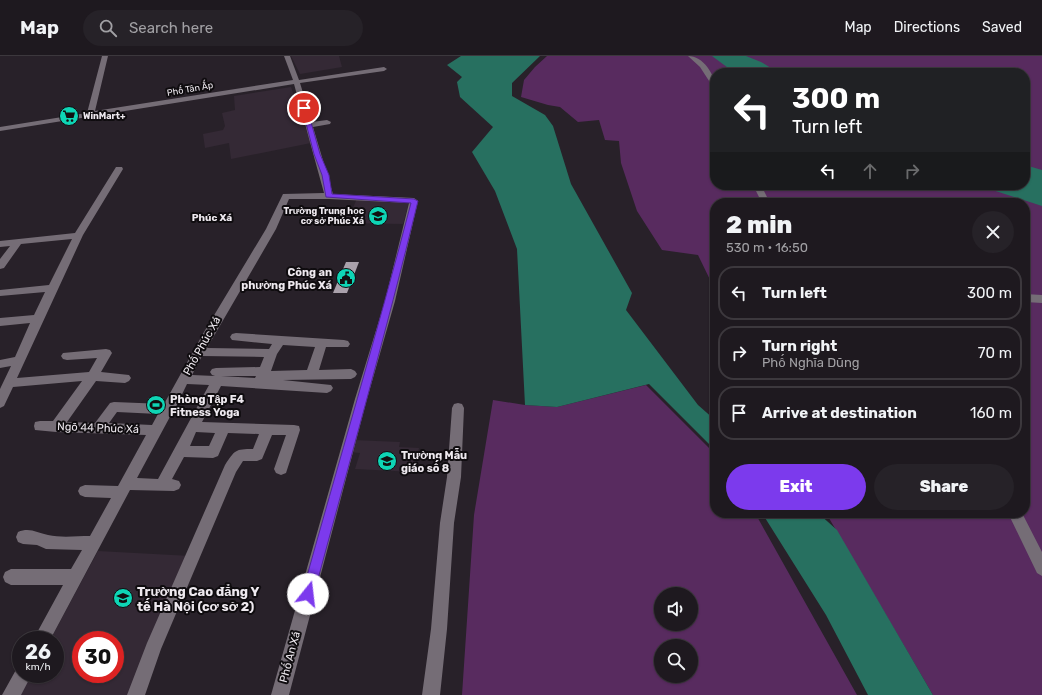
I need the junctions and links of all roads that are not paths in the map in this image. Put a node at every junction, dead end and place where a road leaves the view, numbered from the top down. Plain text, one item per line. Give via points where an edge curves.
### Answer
1 (105, 56) edge
2 (287, 56) edge
3 (691, 56) edge
4 (384, 69) dead end
5 (710, 78) edge
6 (297, 82) junction
7 (90, 115) junction
8 (328, 122) dead end
9 (310, 125) junction
10 (0, 129) edge
11 (119, 169) dead end
12 (328, 196) junction
13 (78, 235) junction
14 (18, 242) junction
15 (0, 244) edge
16 (0, 265) edge
17 (52, 288) junction
18 (0, 293) edge
19 (1030, 298) edge
20 (1042, 299) edge
21 (0, 322) edge
22 (36, 322) junction
23 (0, 330) edge
24 (236, 337) dead end
25 (280, 341) junction
26 (322, 343) junction
27 (344, 344) dead end
28 (199, 352) junction
29 (272, 353) junction
30 (68, 356) dead end
31 (20, 360) junction
32 (0, 364) edge
33 (351, 374) dead end
34 (312, 375) junction
35 (93, 376) junction
36 (216, 377) junction
37 (262, 377) junction
38 (125, 378) dead end
39 (184, 379) junction
40 (9, 383) junction
41 (327, 388) dead end
42 (0, 403) edge
43 (458, 408) dead end
44 (168, 409) junction
45 (40, 426) dead end
46 (56, 426) junction
47 (193, 427) junction
48 (98, 428) junction
49 (224, 428) junction
50 (268, 429) junction
51 (157, 430) junction
52 (180, 451) junction
53 (281, 469) dead end
54 (124, 488) junction
55 (85, 491) dead end
56 (1017, 518) edge
57 (23, 537) dead end
58 (94, 543) junction
59 (1042, 568) edge
60 (11, 577) dead end
61 (76, 577) junction
62 (46, 631) edge
63 (18, 683) edge
64 (12, 695) edge
65 (136, 695) edge
66 (280, 695) edge
67 (431, 695) edge

1 - 7 street
2 - 6 street
3 - 5 street via 703,66
4 - 6 street, Phố Tân Ấp
6 - 7 street, Phố Tân Ấp
6 - 9 street
7 - 10 street, Phố Tân Ấp
8 - 9 street
9 - 12 street via 317,154 326,175
11 - 13 street
12 - 28 street, Phố Phúc Xá via 286,196 271,229
12 - 66 street, Phố An Xá via 414,201 390,301
13 - 14 street
13 - 17 street
14 - 15 street
14 - 16 street
17 - 18 street
17 - 22 street
19 - 20 street
21 - 22 street
22 - 23 street
22 - 31 street
24 - 25 street
25 - 26 street
25 - 29 street
26 - 27 street
26 - 34 street
28 - 29 street
28 - 39 street, Phố Phúc Xá
29 - 37 street
30 - 35 street via 106,353
31 - 32 street
31 - 40 street
33 - 34 street
34 - 37 street
35 - 38 street
35 - 40 street
35 - 46 street
36 - 37 street
36 - 39 street
36 - 47 street
37 - 41 street
39 - 44 street, Phố Phúc Xá
40 - 42 street
43 - 67 street via 454,477 447,524
44 - 48 street via 114,407
44 - 51 street, Phố Phúc Xá
45 - 46 street, Ngõ 44 Phúc Xá
46 - 48 street, Ngõ 44 Phúc Xá
47 - 49 street
47 - 52 street
48 - 51 street, Ngõ 44 Phúc Xá
49 - 50 street
49 - 52 street via 213,452
50 - 53 street via 294,430
50 - 65 street via 257,455 239,455 230,469
51 - 54 street, Phố Phúc Xá
52 - 54 street via 168,485
54 - 55 street
54 - 58 street, Phố Phúc Xá
56 - 59 street
57 - 58 street via 39,538 46,542
58 - 61 street, Phố Phúc Xá
60 - 61 street
61 - 62 street, Phố Phúc Xá
63 - 64 street

